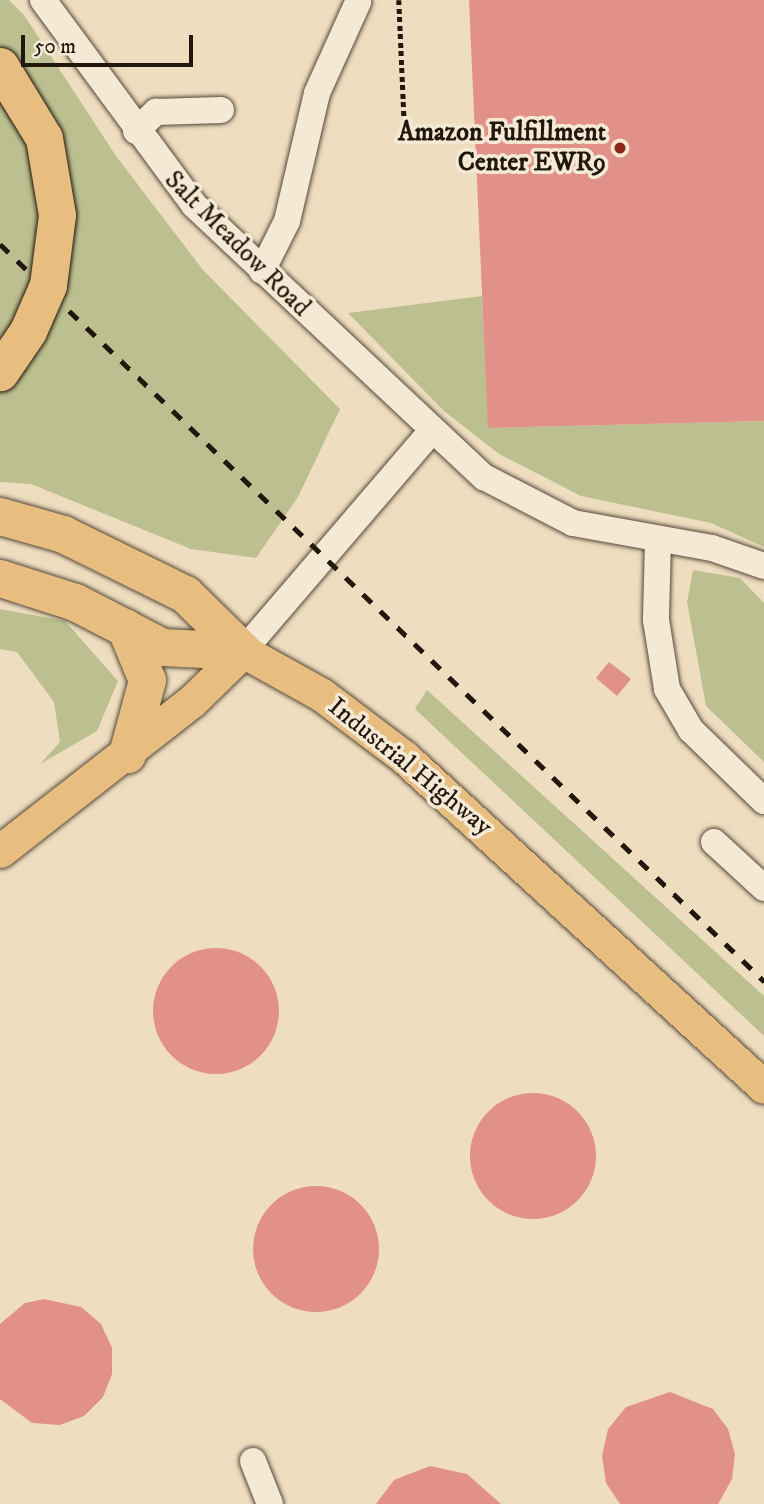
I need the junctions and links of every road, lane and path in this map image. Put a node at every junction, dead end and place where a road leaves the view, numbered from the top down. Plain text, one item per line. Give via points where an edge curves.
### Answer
1 (43, 0) edge
2 (399, 0) edge
3 (358, 2) edge
4 (0, 66) edge
5 (220, 110) dead end
6 (135, 131) junction
7 (405, 138) dead end
8 (262, 271) junction
9 (0, 372) edge
10 (430, 433) junction
11 (0, 516) edge
12 (658, 541) junction
13 (764, 566) edge
14 (0, 578) edge
15 (125, 627) junction
16 (243, 651) junction
17 (127, 754) junction
18 (764, 801) edge
19 (713, 842) dead end
20 (0, 851) edge
21 (764, 888) edge
22 (764, 1087) edge
23 (253, 1461) dead end
24 (270, 1504) edge

1 - 6 street, Salt Meadow Road
2 - 7 path
3 - 8 street via 317,93 287,221
4 - 9 highway, bridge via 44,138 57,215 54,262 39,309
5 - 6 street via 156,112
6 - 8 street, Salt Meadow Road via 187,197
8 - 10 street, Salt Meadow Road
10 - 12 street, Salt Meadow Road via 484,477 543,510 602,530
10 - 16 street
11 - 16 highway via 63,534 185,594
12 - 13 street, Salt Meadow Road via 722,550
12 - 18 street via 656,620 667,689 691,730
14 - 15 highway via 75,602
15 - 16 highway via 162,648
15 - 17 highway via 147,680
16 - 17 main road
16 - 22 main road, Industrial Highway via 322,695 404,757
17 - 20 main road
19 - 21 street
23 - 24 street

